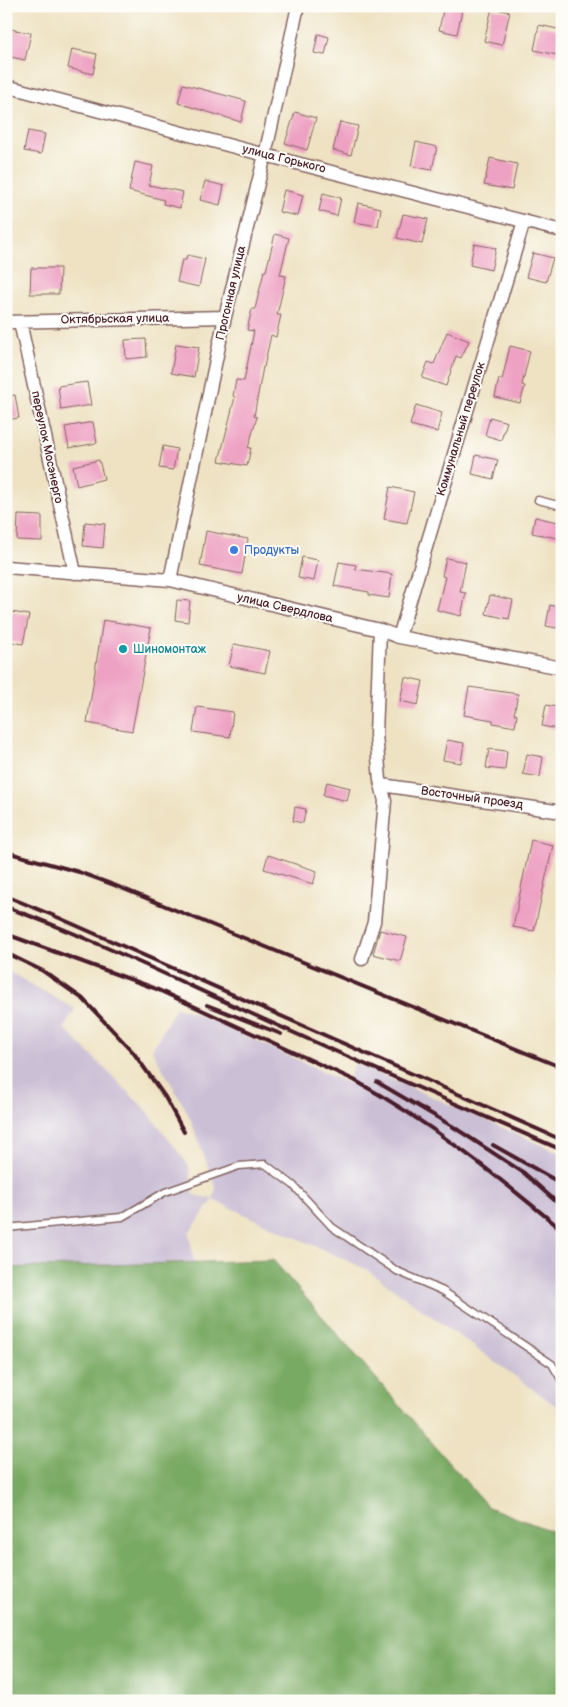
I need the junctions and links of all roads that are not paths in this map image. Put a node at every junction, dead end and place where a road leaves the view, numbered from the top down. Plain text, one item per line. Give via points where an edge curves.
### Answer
1 (298, 6) edge
2 (6, 86) edge
3 (265, 155) junction
4 (524, 221) junction
5 (562, 231) edge
6 (225, 317) junction
7 (6, 322) edge
8 (20, 322) junction
9 (538, 500) dead end
10 (562, 506) edge
11 (6, 567) edge
12 (75, 572) junction
13 (170, 580) junction
14 (380, 630) junction
15 (399, 637) junction
16 (562, 668) edge
17 (382, 785) junction
18 (562, 812) edge
19 (362, 959) dead end
20 (6, 1228) edge
21 (562, 1381) edge

1 - 3 street, Прогонная улица
2 - 3 street, улица Горького
3 - 4 street, улица Горького
3 - 6 street, Прогонная улица
4 - 5 street, улица Горького
4 - 15 street, Коммунальный переулок
6 - 8 street, Октябрьская улица
6 - 13 street, Прогонная улица
7 - 8 street, Октябрьская улица
8 - 12 street, переулок Мосэнерго
9 - 10 lane
11 - 12 street, улица Свердлова
12 - 13 street, улица Свердлова
13 - 14 street, улица Свердлова
14 - 15 street, улица Свердлова
14 - 17 street via 376,734
15 - 16 street, улица Свердлова
17 - 18 street, Восточный проезд
17 - 19 street via 385,801 374,922
20 - 21 lane via 122,1217 166,1192 239,1166 265,1164 293,1185 332,1227 397,1271 443,1290 552,1364

